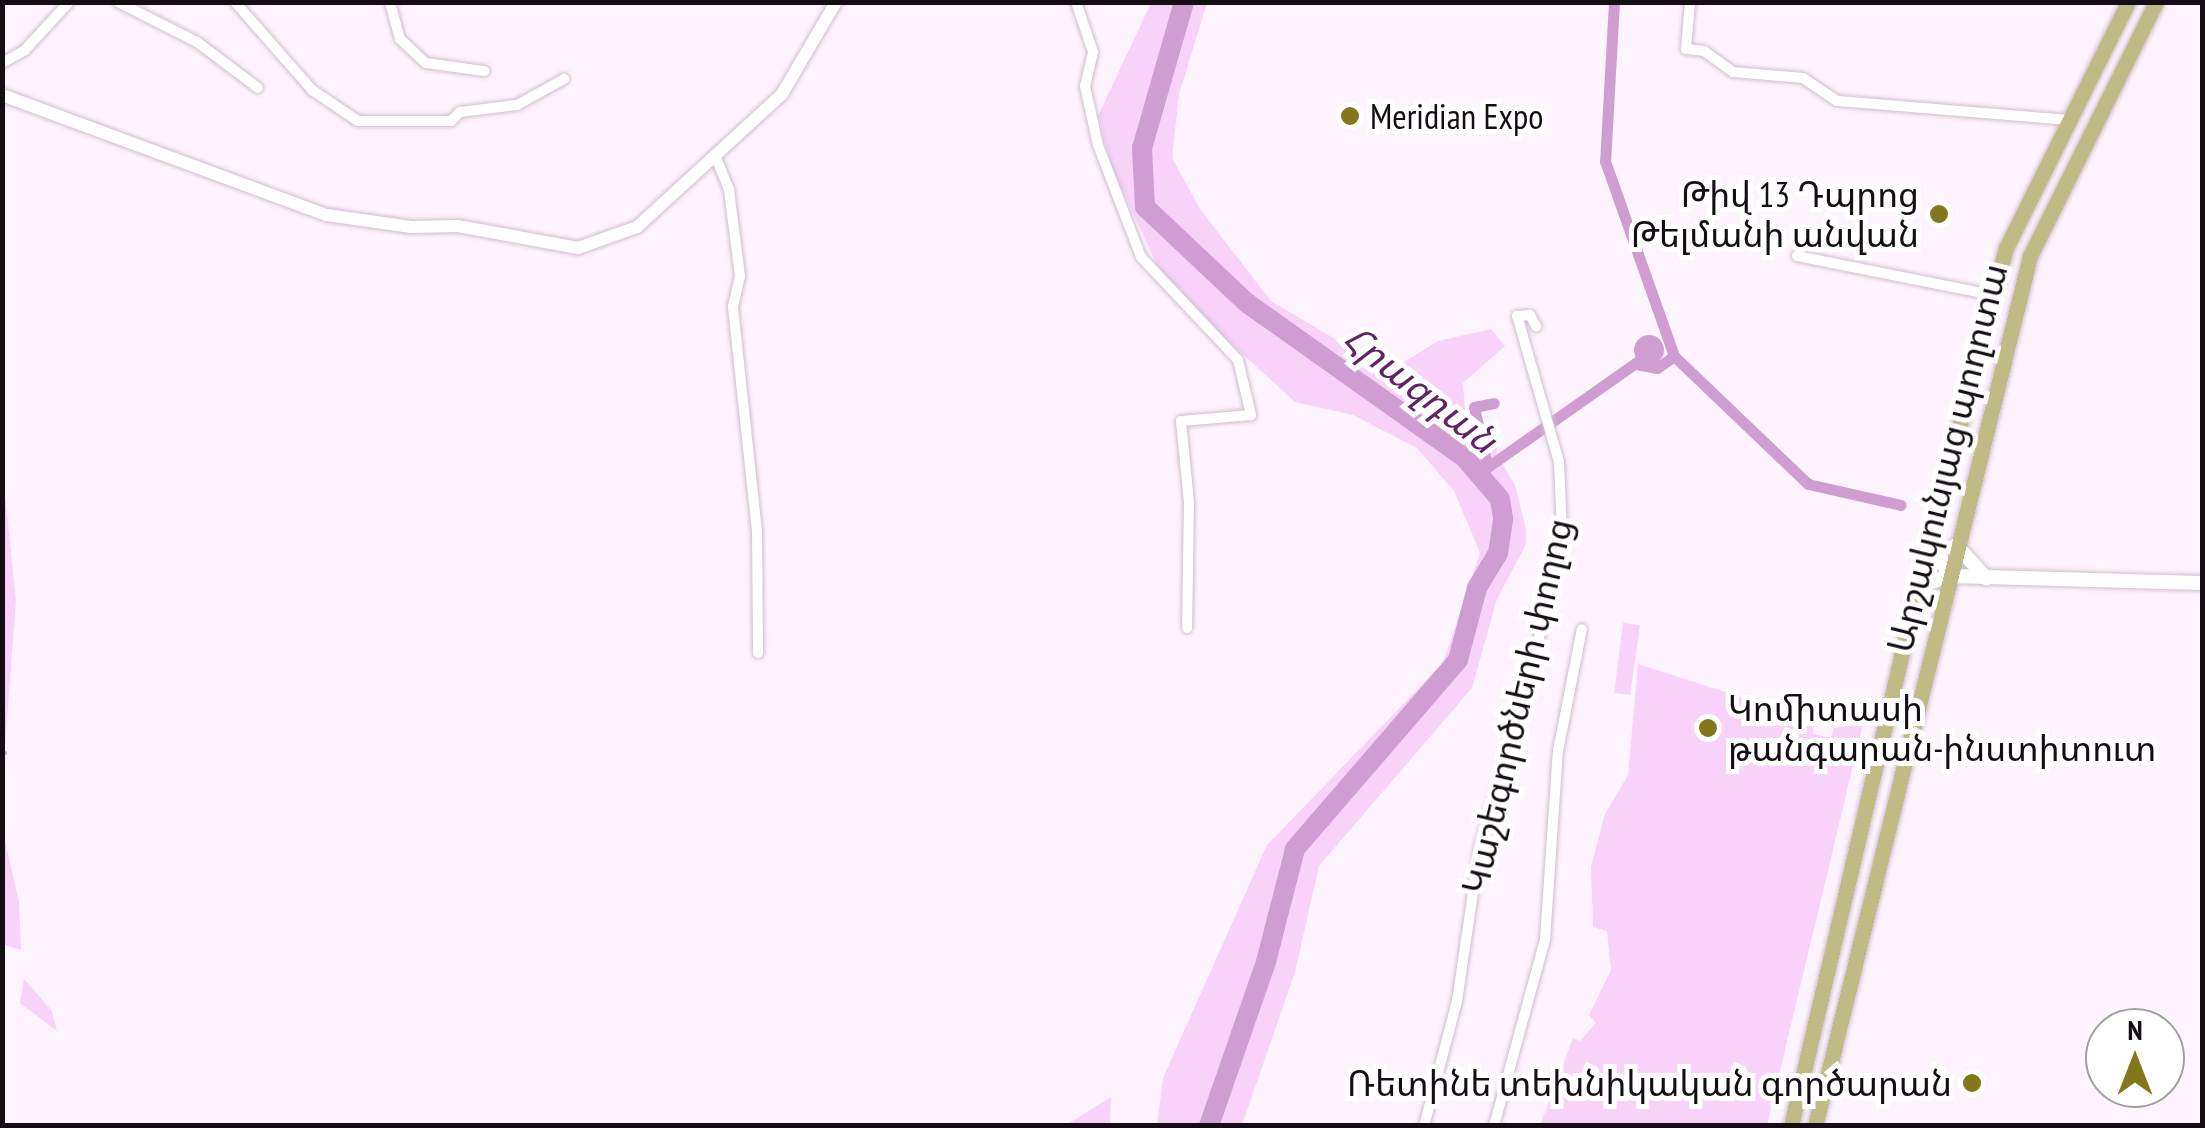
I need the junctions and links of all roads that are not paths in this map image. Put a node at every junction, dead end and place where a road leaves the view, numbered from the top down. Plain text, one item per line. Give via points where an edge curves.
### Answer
1 (68, 2) edge
2 (118, 2) edge
3 (235, 2) edge
4 (390, 2) edge
5 (836, 2) edge
6 (1076, 2) edge
7 (1690, 2) edge
8 (2128, 2) edge
9 (2156, 2) edge
10 (2, 64) edge
11 (484, 72) dead end
12 (564, 80) dead end
13 (258, 88) dead end
14 (2, 95) edge
15 (2070, 120) junction
16 (715, 155) junction
17 (2006, 248) junction
18 (1797, 256) dead end
19 (2030, 256) junction
20 (1993, 295) junction
21 (1536, 326) dead end
22 (1932, 538) junction
23 (1956, 546) junction
24 (1949, 576) junction
25 (1980, 579) junction
26 (2202, 582) edge
27 (1916, 600) junction
28 (1187, 628) dead end
29 (1582, 629) dead end
30 (758, 653) dead end
31 (1424, 1126) edge
32 (1494, 1126) edge
33 (1791, 1126) edge
34 (1815, 1126) edge

1 - 10 street via 26,50
2 - 13 street via 197,42
3 - 12 street via 312,90 358,121 451,121 460,112 517,104
4 - 11 street via 400,38 426,63
5 - 16 street via 782,94
6 - 28 street via 1093,52 1086,86 1098,145 1141,258 1238,360 1251,415 1181,422 1189,502
7 - 15 street via 1686,49 1704,51 1733,72 1803,78 1837,101
8 - 15 main road, Արշակունյաց պողոտա
9 - 19 main road, Արշակունյաց պողոտա
14 - 16 street via 327,215 410,227 458,226 578,248 636,227
15 - 17 main road, Արշակունյաց պողոտա
16 - 30 street via 729,190 740,276 733,307 757,530
17 - 19 main road via 2012,260
17 - 20 main road, Արշակունյաց պողոտա
18 - 20 street
19 - 23 main road, Արշակունյաց պողոտա
20 - 22 main road, Արշակունյաց պողոտա
21 - 31 street, Կաշեգործների փողոց via 1530,315 1517,316 1549,430 1564,502 1562,532 1533,666 1480,846 1457,1001
22 - 24 main road
22 - 27 main road, Արշակունյաց պողոտա
23 - 24 main road, Արշակունյաց պողոտա
23 - 25 main road
24 - 25 main road
24 - 27 main road via 1928,583
24 - 34 main road, Արշակունյաց պողոտա
25 - 26 main road
27 - 33 main road, Արշակունյաց պողոտա
29 - 32 street, Կաշեգործների փողոց via 1557,762 1545,940

